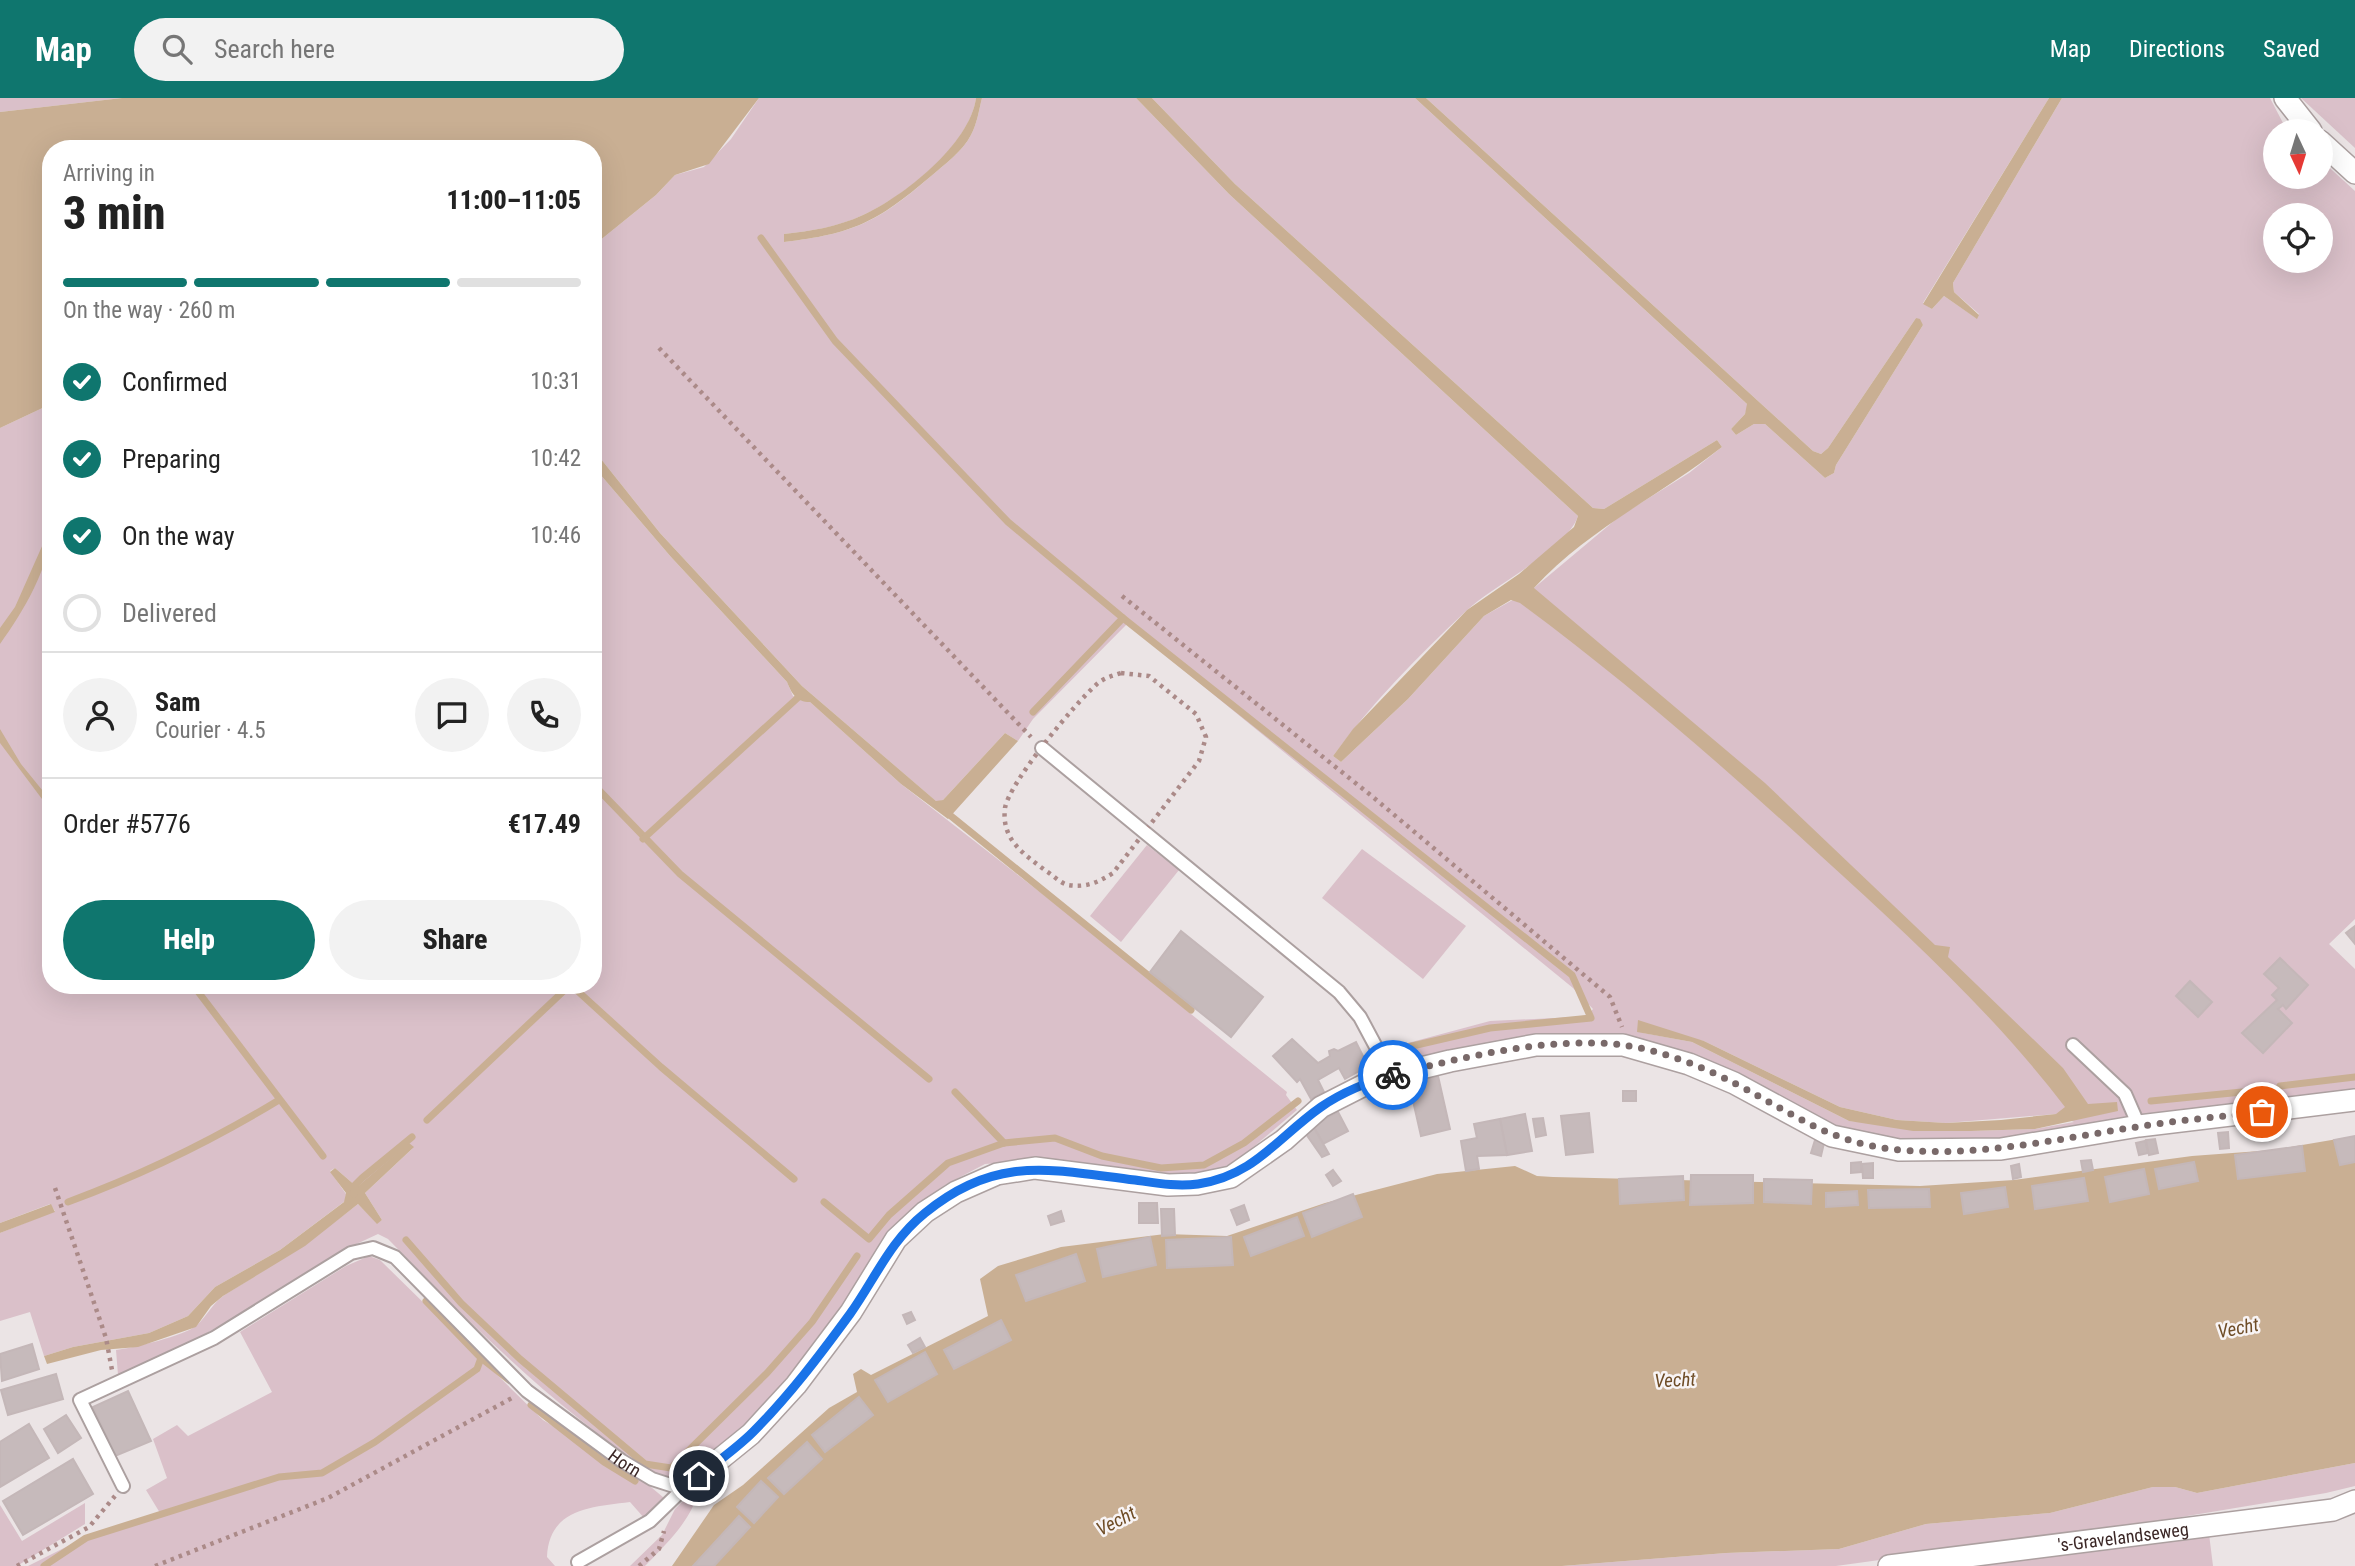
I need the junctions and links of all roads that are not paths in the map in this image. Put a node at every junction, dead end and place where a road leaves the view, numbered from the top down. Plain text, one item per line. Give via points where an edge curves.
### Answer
1 (2285, 98) edge
2 (2302, 119) edge
3 (2333, 153) edge
4 (2355, 173) edge
5 (1042, 748) road end
6 (2073, 1045) dead end
7 (1391, 1075) junction
8 (2355, 1100) edge
9 (2139, 1126) junction
10 (123, 1486) road end
11 (683, 1489) junction
12 (2355, 1500) edge
13 (578, 1562) dead end
14 (1889, 1566) edge

1 - 2 street
3 - 4 street
5 - 7 lane via 1339,992 1360,1017
6 - 9 lane via 2125,1094
7 - 9 street via 1536,1045 1623,1045 1712,1073 1832,1136 1899,1150 2001,1149
7 - 11 street via 1321,1107 1231,1177 1168,1185 1034,1168 997,1174 956,1192 896,1239 851,1312 787,1395 751,1434
8 - 9 street
10 - 11 lane, Horn via 79,1399 214,1338 362,1249 395,1256 527,1391 622,1461 652,1479
11 - 13 lane via 650,1521
12 - 14 street, 's-Gravelandseweg via 2333,1510

